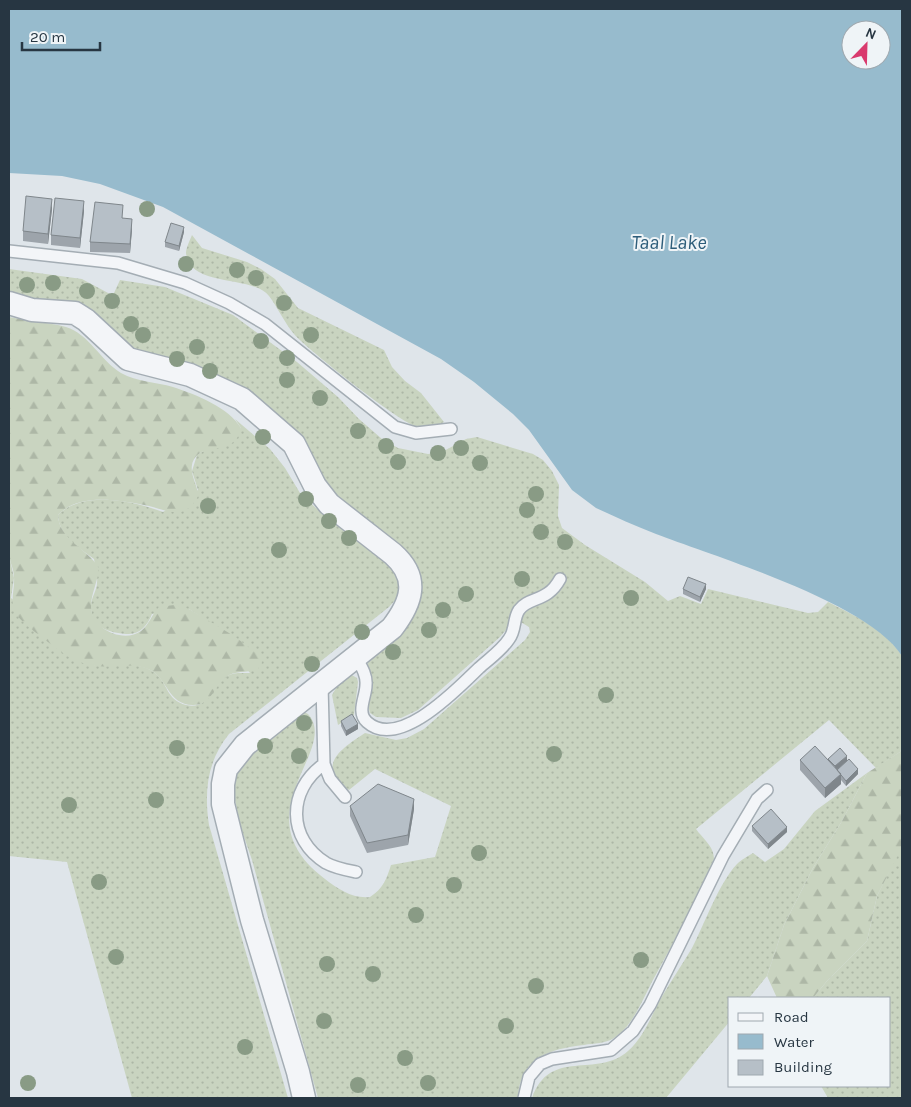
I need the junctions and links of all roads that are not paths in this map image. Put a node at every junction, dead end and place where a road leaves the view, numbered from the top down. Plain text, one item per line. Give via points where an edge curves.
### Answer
1 (9, 251) edge
2 (9, 303) edge
3 (451, 429) dead end
4 (560, 578) dead end
5 (356, 657) junction
6 (322, 683) junction
7 (324, 764) junction
8 (767, 790) dead end
9 (345, 796) dead end
10 (356, 872) dead end
11 (304, 1098) edge
12 (524, 1098) edge

1 - 3 lane via 118,263 185,283 265,324 395,427 416,433
2 - 5 street via 32,310 79,315 128,359 190,375 234,394 294,444 321,495 402,562 410,575 410,592 400,619
4 - 5 lane via 551,592 519,611 509,640 448,697 423,717 404,726 376,727 367,722 362,712 366,679
5 - 6 street
6 - 7 lane
6 - 11 street via 237,753 226,769 223,784 224,811 232,843
7 - 9 lane via 330,778
7 - 10 lane via 307,778 300,794 296,818 306,844 319,858
8 - 12 lane via 750,809 723,856 691,926 633,1031 611,1050 552,1059 540,1064 529,1077

